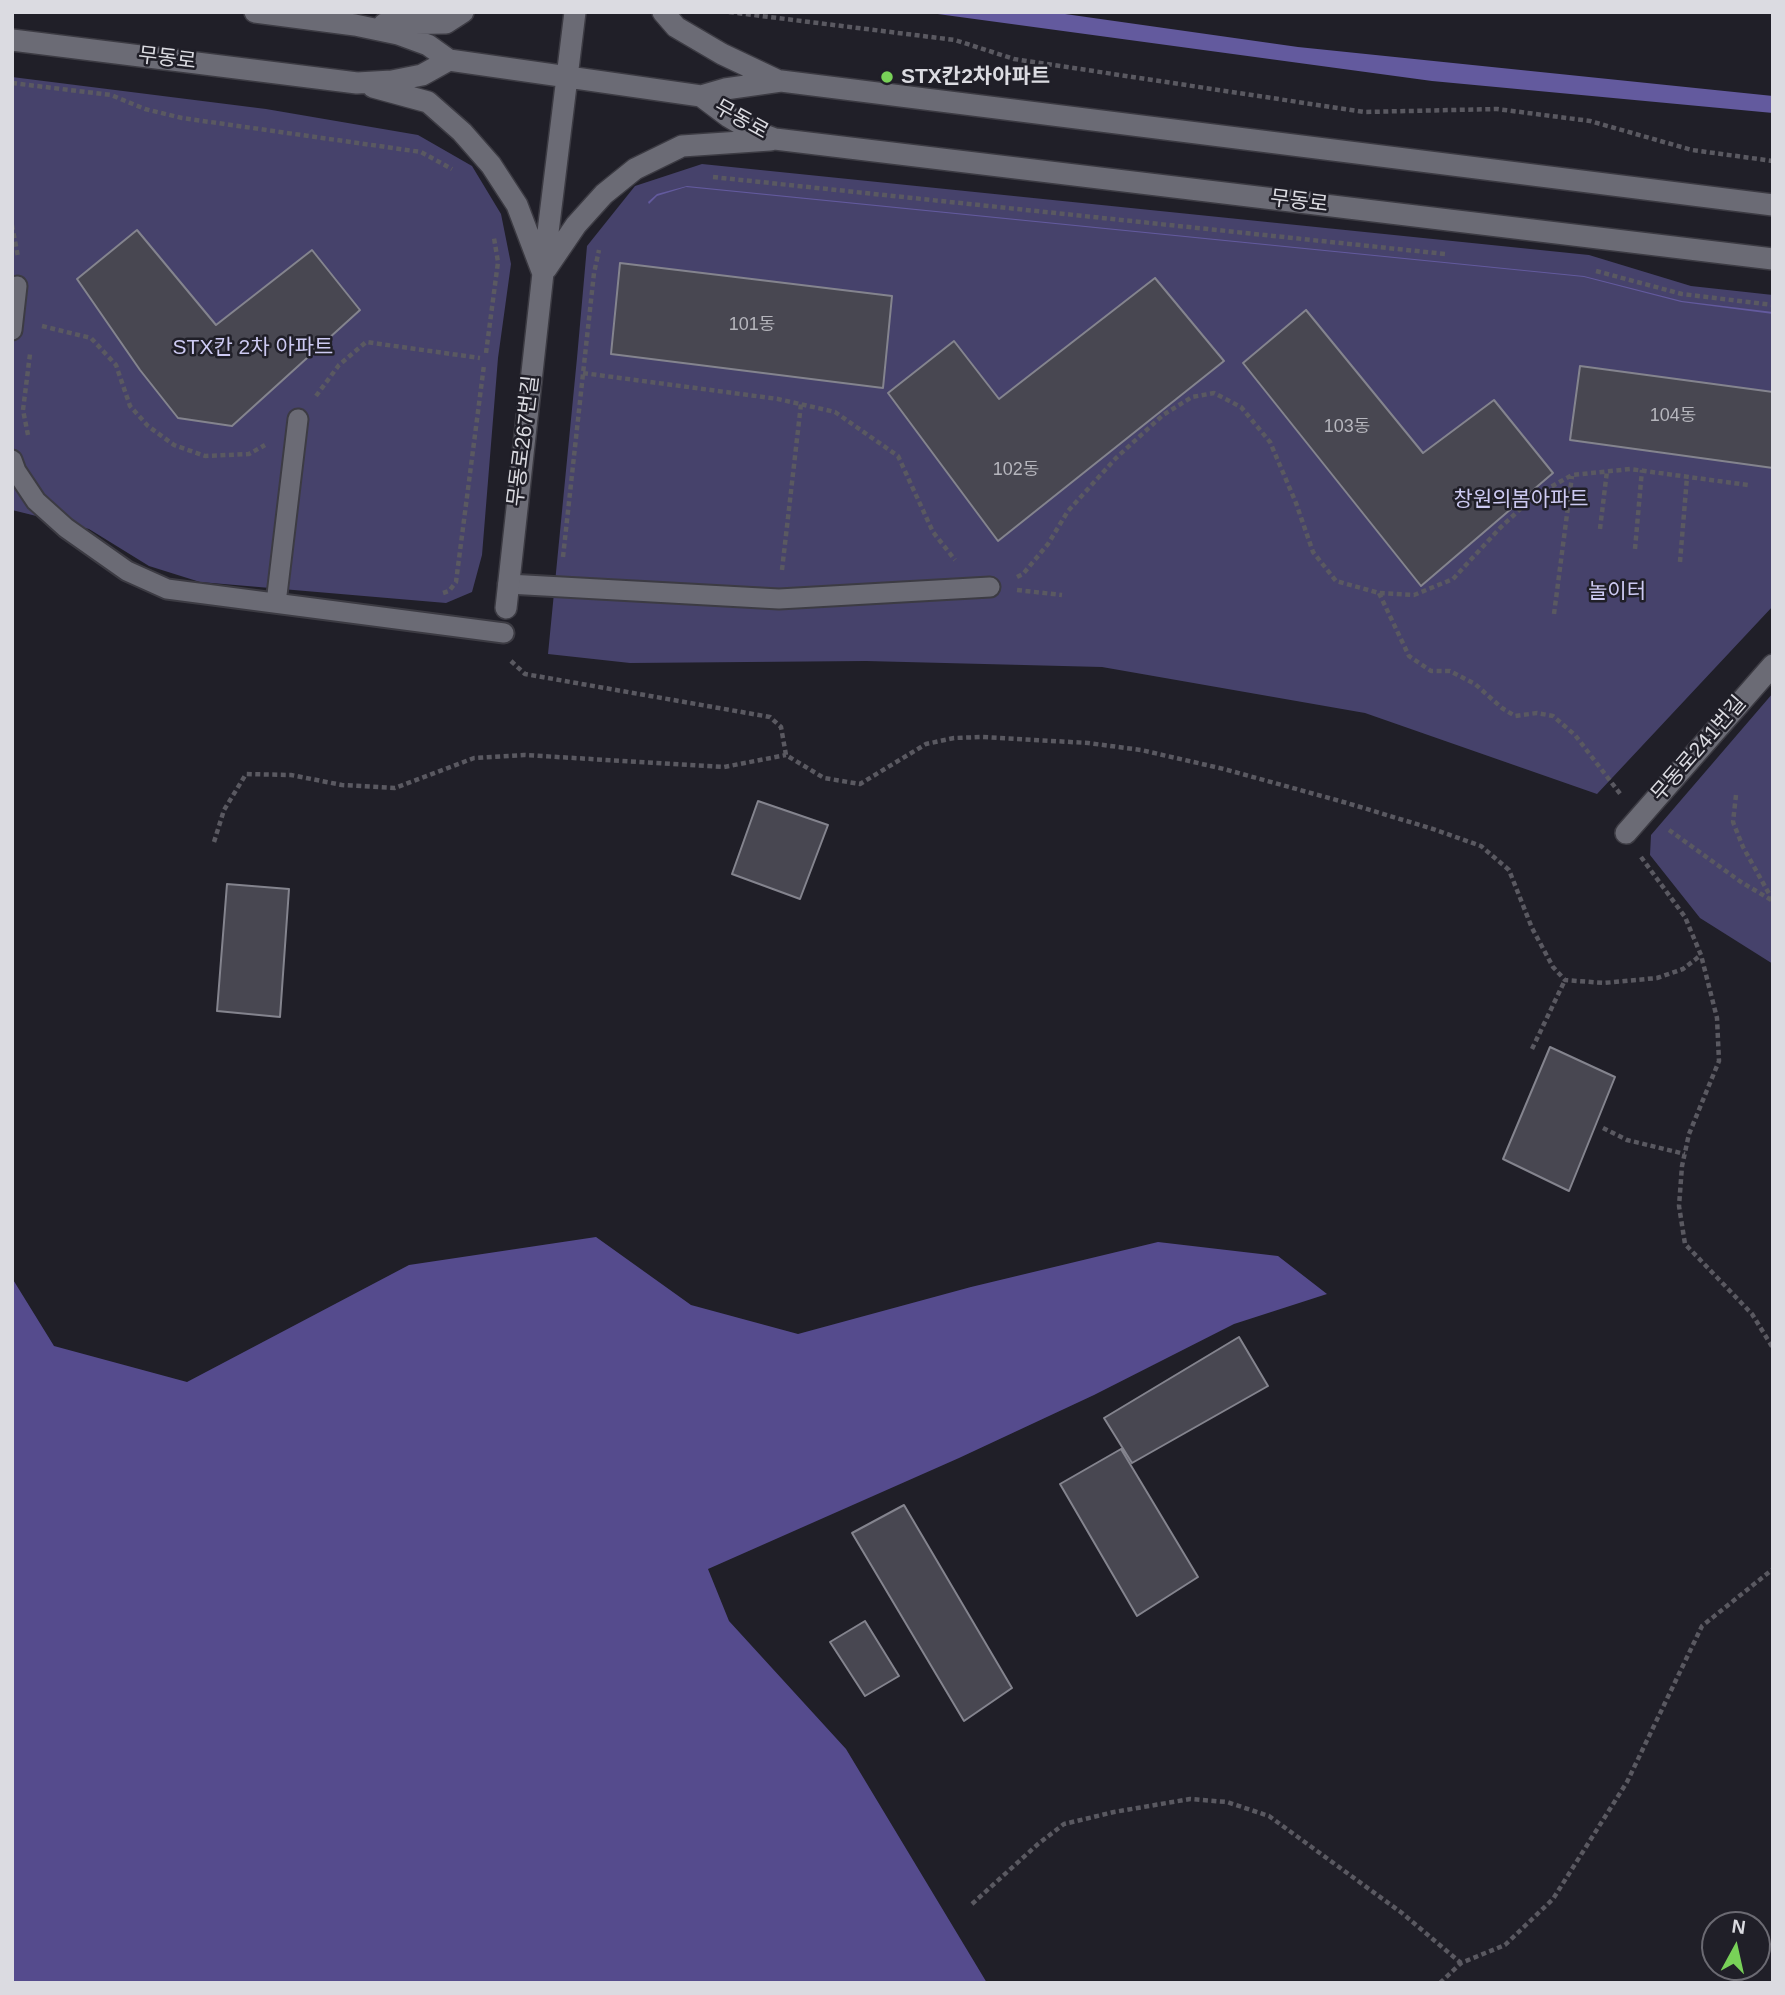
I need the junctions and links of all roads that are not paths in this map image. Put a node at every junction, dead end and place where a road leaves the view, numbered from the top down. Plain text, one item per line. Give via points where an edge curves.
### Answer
1 (255, 12) edge
2 (463, 12) edge
3 (575, 12) edge
4 (663, 12) edge
5 (355, 25) junction
6 (12, 40) edge
7 (449, 60) junction
8 (568, 76) junction
9 (781, 82) junction
10 (357, 83) junction
11 (701, 96) junction
12 (775, 139) junction
13 (1773, 205) edge
14 (1773, 259) edge
15 (543, 274) junction
16 (17, 286) dead end
17 (13, 326) edge
18 (298, 419) road end
19 (12, 460) edge
20 (508, 584) junction
21 (989, 587) road end
22 (276, 603) junction
23 (506, 608) dead end
24 (504, 633) road end
25 (1773, 665) edge
26 (1632, 826) road end

1 - 5 main road
2 - 5 main road via 446,23
3 - 8 main road, 무동로267번길
4 - 9 main road via 676,27
5 - 7 main road via 428,45
6 - 10 main road, 무동로
7 - 8 main road
7 - 10 main road, 무동로 via 422,75
8 - 11 main road
8 - 15 main road, 무동로267번길
9 - 11 main road, 무동로
9 - 13 main road, 무동로
10 - 15 main road via 428,102 462,132 517,205
11 - 12 main road, 무동로 via 751,130
12 - 14 main road, 무동로
12 - 15 main road via 681,146 635,169 576,225
15 - 20 main road, 무동로267번길
16 - 17 lane
18 - 22 lane
19 - 22 lane via 36,500 66,528 127,571 167,589
20 - 21 lane via 779,599
20 - 23 main road, 무동로267번길
22 - 24 lane
25 - 26 main road, 무동로241번길

